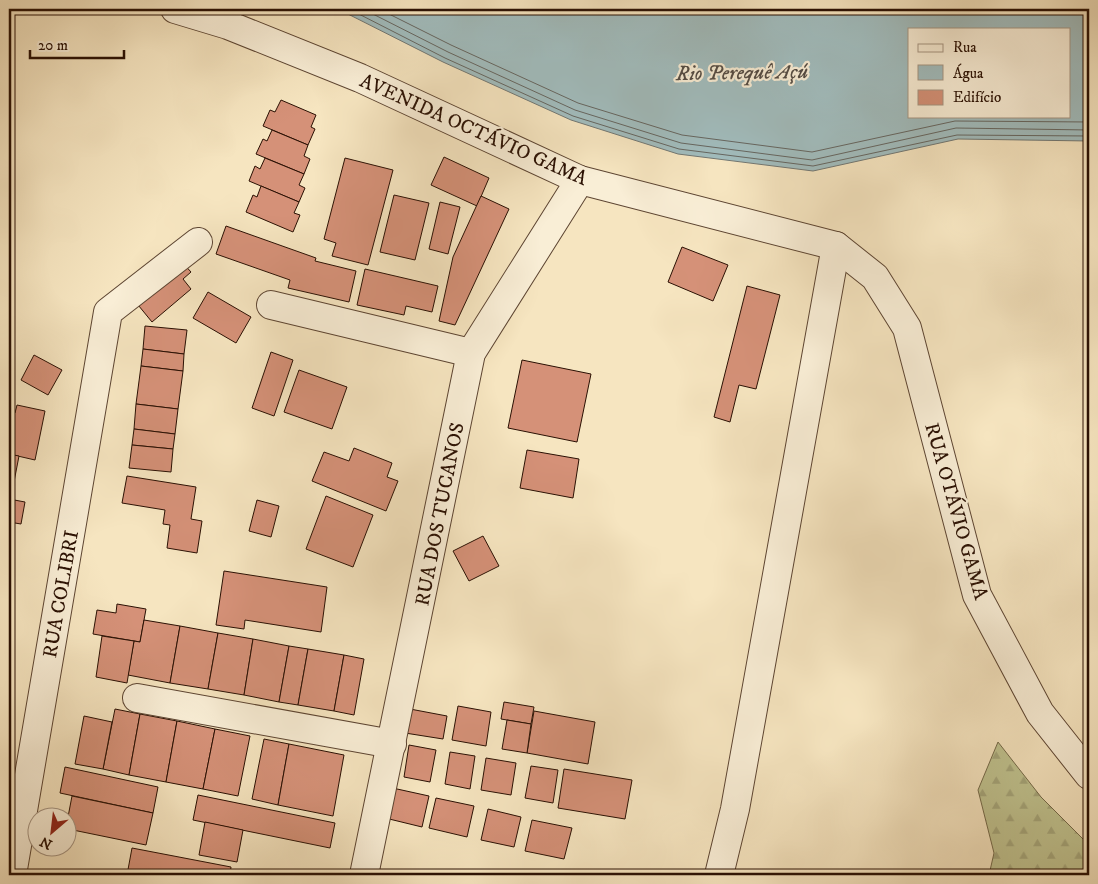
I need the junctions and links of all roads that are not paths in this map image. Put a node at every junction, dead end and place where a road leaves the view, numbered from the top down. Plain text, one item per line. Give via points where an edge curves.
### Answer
1 (175, 9) edge
2 (580, 180) junction
3 (198, 242) dead end
4 (836, 246) junction
5 (272, 306) dead end
6 (471, 354) junction
7 (137, 698) dead end
8 (392, 744) junction
9 (1089, 775) edge
10 (12, 875) edge
11 (364, 875) edge
12 (719, 875) edge

1 - 2 street, AVENIDA OCTÁVIO GAMA via 228,25 360,78
2 - 4 street, AVENIDA OCTÁVIO GAMA
2 - 6 street, RUA DOS TUCANOS
3 - 10 street, RUA COLIBRI via 108,312
4 - 9 street, RUA OTÁVIO GAMA via 875,277 907,328 977,595 1040,713
4 - 12 street via 736,808
5 - 6 street
6 - 8 street, RUA DOS TUCANOS
7 - 8 street
8 - 11 street, RUA DOS TUCANOS

